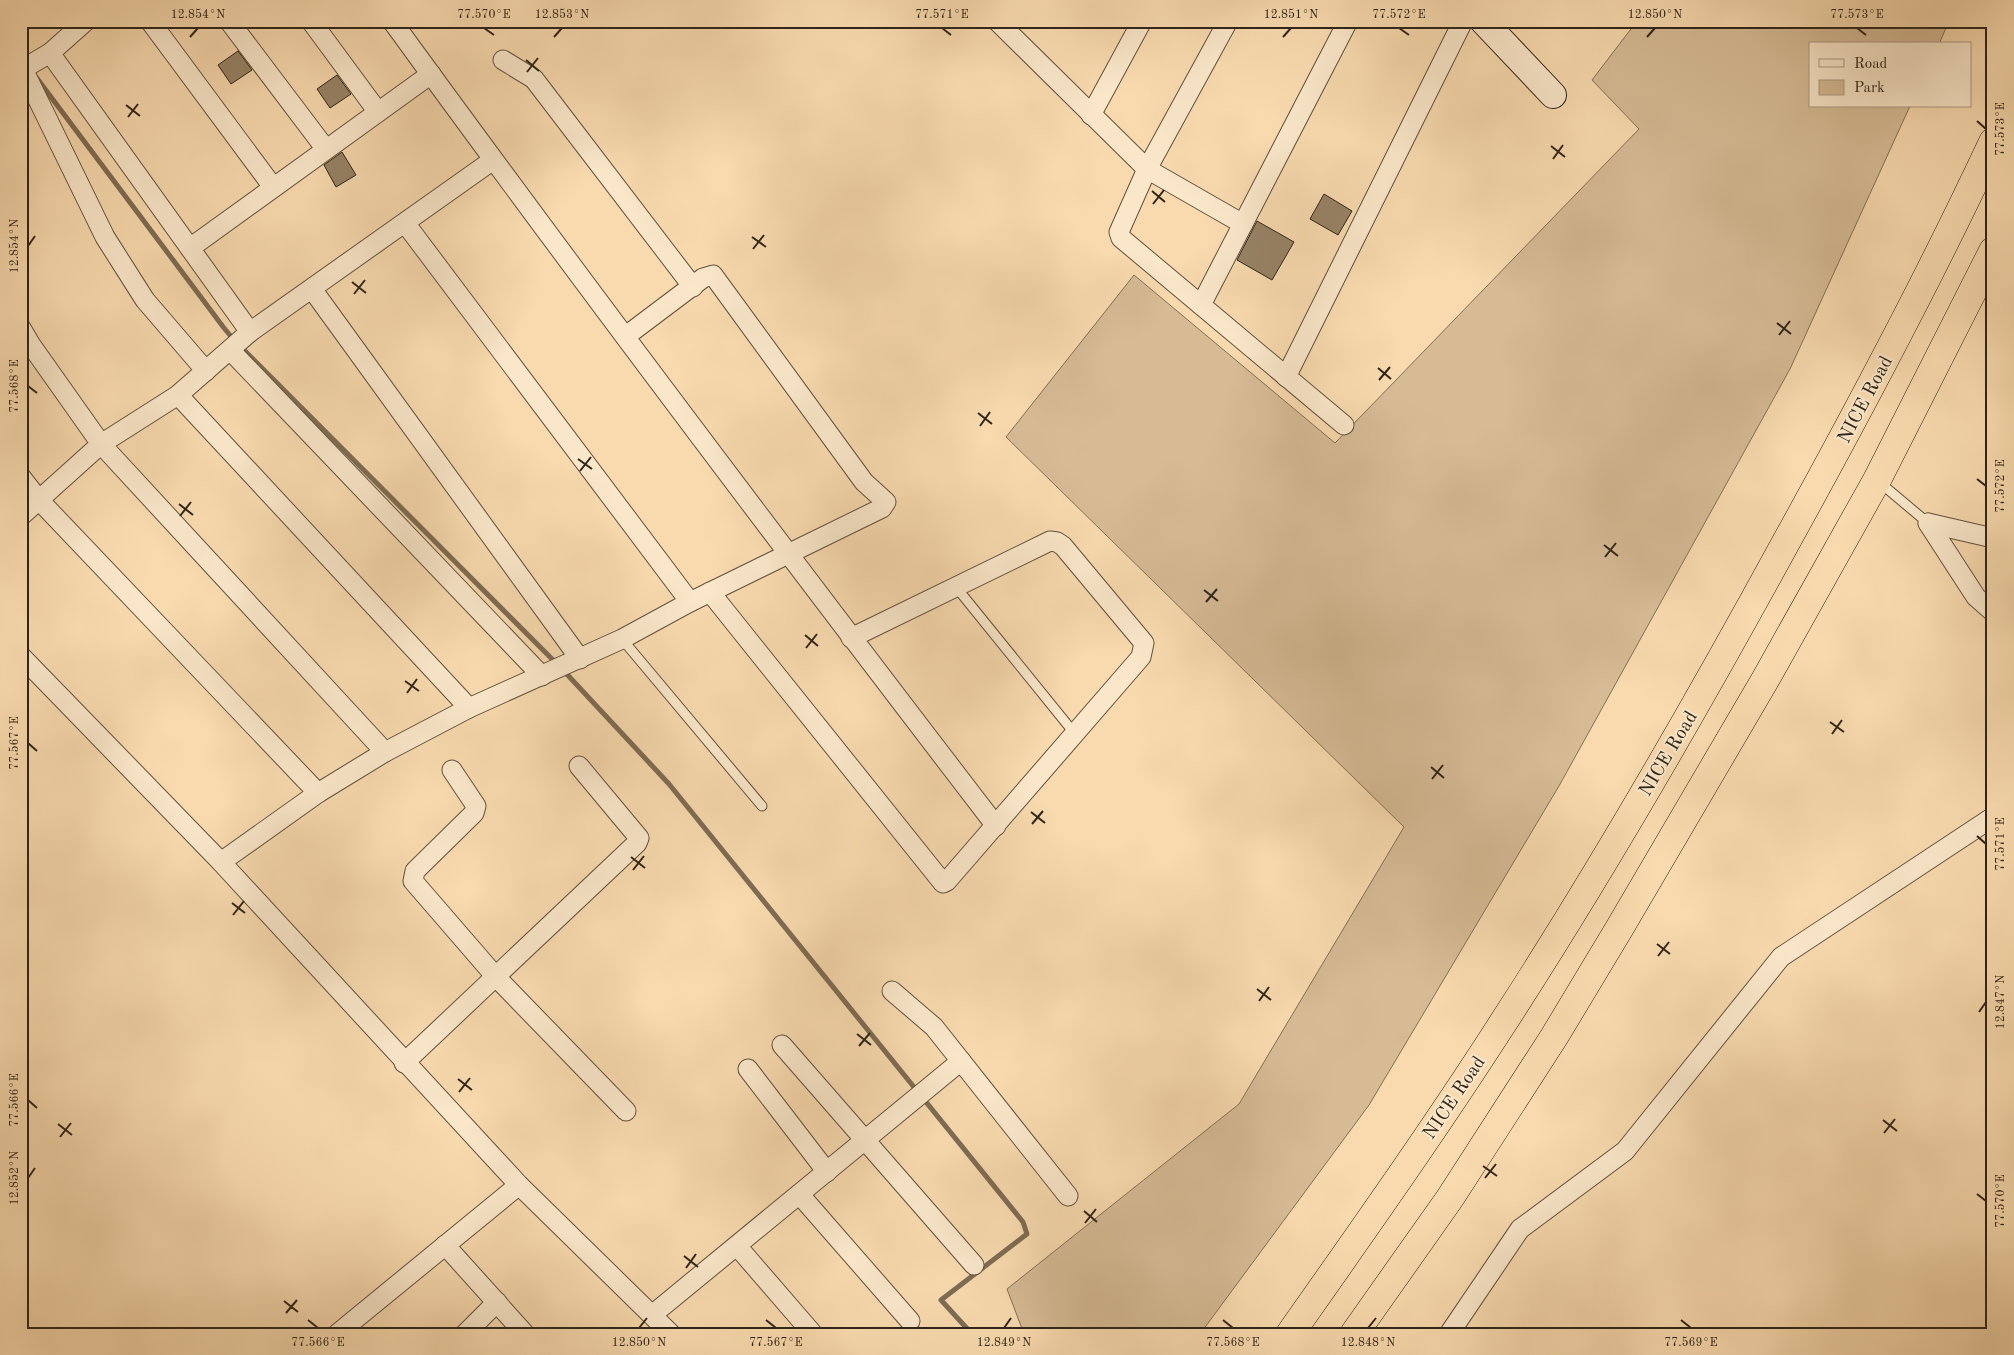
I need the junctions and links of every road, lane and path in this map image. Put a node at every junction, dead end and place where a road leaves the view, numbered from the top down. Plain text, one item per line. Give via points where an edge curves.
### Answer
1 (150, 21) edge
2 (229, 21) edge
3 (311, 21) edge
4 (392, 21) edge
5 (997, 21) edge
6 (1142, 21) edge
7 (1228, 21) edge
8 (1348, 21) edge
9 (1463, 21) edge
10 (1483, 21) edge
11 (78, 24) edge
12 (50, 53) junction
13 (504, 60) dead end
14 (22, 70) edge
15 (431, 74) junction
16 (1553, 95) dead end
17 (378, 112) junction
18 (1091, 115) junction
19 (1993, 142) edge
20 (325, 148) junction
21 (493, 160) junction
22 (1147, 170) junction
23 (272, 187) junction
24 (405, 223) junction
25 (1242, 224) junction
26 (190, 248) junction
27 (1993, 251) edge
28 (693, 287) junction
29 (312, 289) junction
30 (1201, 305) junction
31 (21, 328) edge
32 (250, 332) junction
33 (626, 336) junction
34 (230, 350) junction
35 (206, 371) junction
36 (1286, 377) junction
37 (178, 395) junction
38 (1344, 425) dead end
39 (101, 444) junction
40 (21, 477) edge
41 (1877, 480) junction
42 (38, 500) junction
43 (21, 516) edge
44 (1928, 523) junction
45 (1993, 538) edge
46 (790, 553) junction
47 (956, 587) junction
48 (710, 592) junction
49 (690, 602) junction
50 (1993, 612) edge
51 (851, 638) junction
52 (622, 639) junction
53 (21, 656) edge
54 (580, 659) junction
55 (542, 676) junction
56 (469, 708) junction
57 (1075, 734) junction
58 (385, 752) junction
59 (578, 766) dead end
60 (452, 770) dead end
61 (318, 793) junction
62 (762, 806) dead end
63 (1993, 817) edge
64 (996, 826) junction
65 (221, 862) junction
66 (496, 977) junction
67 (892, 991) dead end
68 (782, 1045) dead end
69 (961, 1062) junction
70 (404, 1063) junction
71 (748, 1069) dead end
72 (626, 1111) dead end
73 (864, 1141) junction
74 (827, 1172) junction
75 (519, 1185) junction
76 (800, 1195) junction
77 (1068, 1196) dead end
78 (445, 1244) junction
79 (737, 1246) junction
80 (974, 1265) dead end
81 (497, 1302) junction
82 (652, 1315) junction
83 (910, 1321) dead end
84 (337, 1334) edge
85 (465, 1334) edge
86 (525, 1334) edge
87 (671, 1334) edge
88 (813, 1334) edge
89 (1290, 1334) edge
90 (1354, 1334) edge
91 (1449, 1334) edge

1 - 23 street
2 - 20 street
3 - 17 street
4 - 15 street
5 - 18 street
6 - 18 street
7 - 22 street
8 - 25 street
9 - 36 street
10 - 16 street
11 - 12 street
12 - 14 street
12 - 26 street
13 - 28 street via 534,79
14 - 35 street via 105,237 145,300
15 - 17 street
15 - 21 street
17 - 20 street
18 - 22 street
19 - 89 highway, NICE Road via 1936,262 1703,694 1499,1028 1407,1168
20 - 23 street
21 - 24 street
21 - 33 street
22 - 25 street
22 - 30 street via 1119,232 1121,238
23 - 26 street
24 - 29 street
24 - 49 street
25 - 30 street
26 - 32 street
27 - 41 highway
28 - 33 street
28 - 46 street via 703,278 713,275 864,482 886,502 882,508
29 - 32 street
29 - 54 street
30 - 36 street
31 - 39 street
32 - 34 street
33 - 46 street
34 - 35 street
34 - 55 street
35 - 37 street
36 - 38 street
37 - 39 street
37 - 56 street
39 - 42 street
39 - 58 street
40 - 42 street
41 - 44 lane
41 - 90 highway via 1765,680 1554,1037 1450,1198
42 - 43 street
42 - 61 street
44 - 45 street
44 - 50 street via 1976,597
46 - 48 street
46 - 51 street
47 - 51 street
47 - 57 lane
47 - 57 street via 1050,541 1057,542 1144,643 1141,657
48 - 49 street
48 - 64 street via 938,879 943,883 947,881
49 - 52 street
51 - 64 street
52 - 54 street
52 - 62 lane
53 - 65 street
54 - 55 street
55 - 56 street
56 - 58 street
57 - 64 street
58 - 61 street
59 - 66 street via 638,838 637,843
60 - 66 street via 476,806 474,814 415,871 413,881
61 - 65 street
63 - 91 street via 1781,957 1625,1151 1520,1229
65 - 70 street
66 - 70 street
66 - 72 street
67 - 69 street via 934,1028
68 - 73 street
69 - 73 street
69 - 77 street
70 - 75 street
71 - 74 street
73 - 74 street
73 - 80 street
74 - 76 street
75 - 78 street
75 - 82 street
76 - 79 street
76 - 83 street
78 - 81 street
78 - 84 street
79 - 82 street
79 - 88 street
81 - 85 street
81 - 86 street
82 - 87 street

